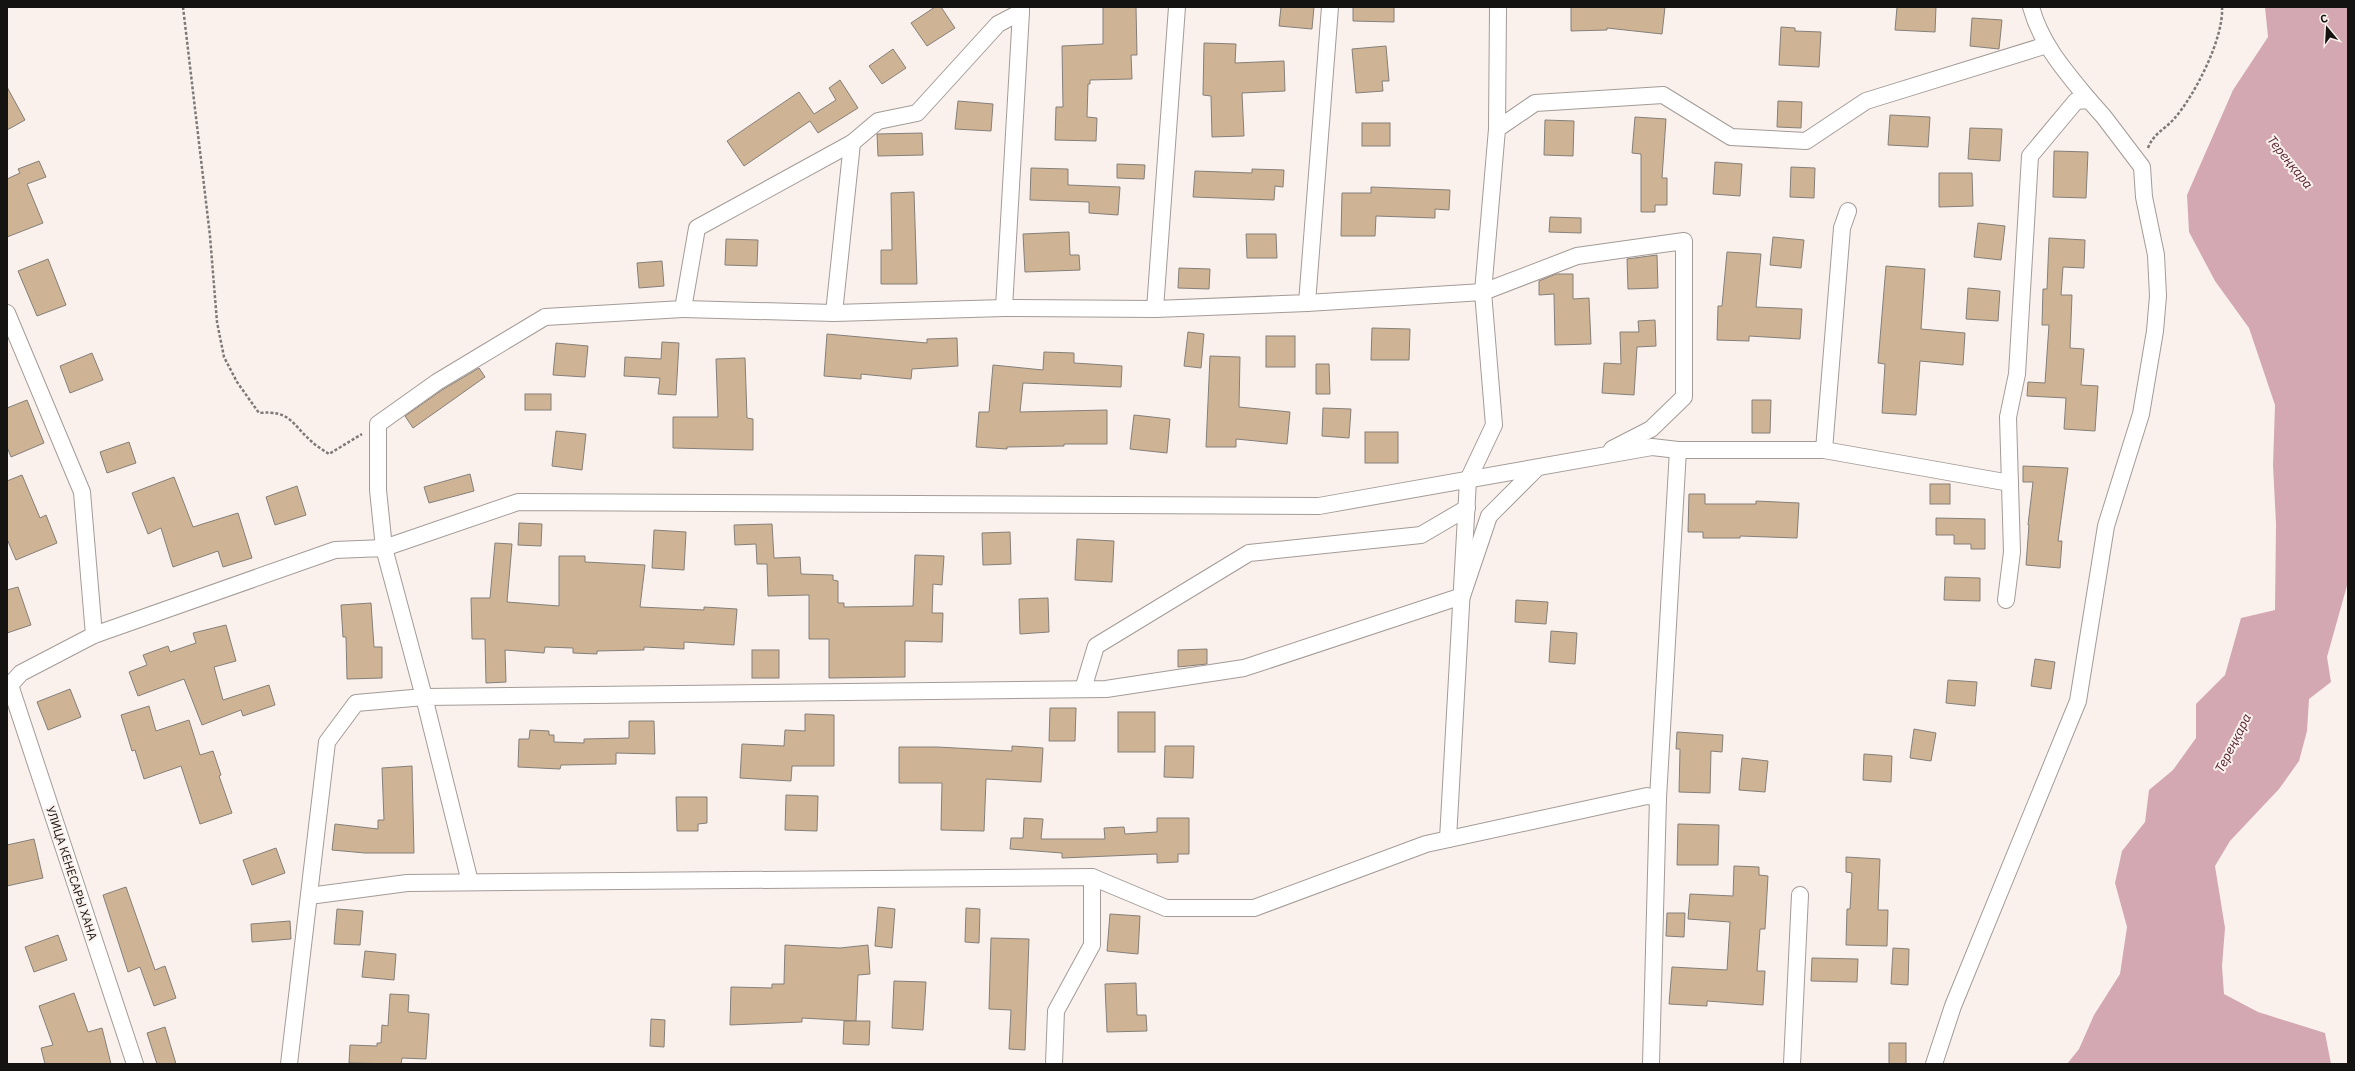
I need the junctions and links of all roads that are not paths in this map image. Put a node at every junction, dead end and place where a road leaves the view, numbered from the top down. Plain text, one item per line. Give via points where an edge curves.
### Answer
1 (1177, 7) edge
2 (1330, 7) edge
3 (1498, 7) edge
4 (2031, 7) edge
5 (1021, 10) edge
6 (2046, 45) junction
7 (2088, 100) junction
8 (1497, 129) junction
9 (852, 143) junction
10 (1848, 211) dead end
11 (1483, 292) junction
12 (1307, 303) junction
13 (1004, 308) junction
14 (683, 309) junction
15 (1155, 309) junction
16 (7, 313) edge
17 (834, 313) junction
18 (1678, 450) junction
19 (1824, 450) junction
20 (1598, 457) junction
21 (1537, 468) junction
22 (1468, 480) junction
23 (2010, 483) junction
24 (1467, 508) junction
25 (384, 548) junction
26 (1462, 596) junction
27 (2006, 600) dead end
28 (94, 635) junction
29 (8, 685) edge
30 (1083, 689) junction
31 (424, 697) junction
32 (1658, 798) junction
33 (1448, 839) junction
34 (1092, 877) junction
35 (470, 882) junction
36 (1800, 895) dead end
37 (309, 896) junction
38 (135, 1064) edge
39 (289, 1064) edge
40 (1054, 1064) edge
41 (1651, 1064) edge
42 (1792, 1064) edge
43 (1934, 1064) edge

1 - 15 street
2 - 12 street
3 - 8 street
4 - 6 street
5 - 9 street via 998,24 917,112 878,121
5 - 13 street
6 - 7 street
6 - 8 street via 1866,101 1806,141 1731,137 1663,95 1535,103
7 - 23 street via 2076,101 2030,156 2017,374 2008,417
7 - 43 street via 2142,167 2144,197 2156,255 2158,296 2155,331 2141,414 2106,526 2078,701 1953,1006
8 - 11 street
9 - 14 street via 697,228
9 - 17 street
10 - 19 street via 1842,228
11 - 12 street
11 - 20 street via 1577,256 1684,241 1684,397 1651,429
11 - 22 street via 1494,426
12 - 15 street
13 - 15 street
13 - 17 street
14 - 17 street
14 - 25 street via 545,317 437,382 378,424 378,490
16 - 28 street via 82,492
18 - 19 street
18 - 20 street via 1652,447
18 - 32 street
19 - 23 street
20 - 21 street
21 - 22 street
21 - 26 street via 1489,516
22 - 24 street
22 - 25 street via 1319,506 518,502
23 - 27 street via 2012,552
24 - 26 street
24 - 30 street via 1421,535 1249,553 1096,646
25 - 28 street via 335,550
25 - 31 street
26 - 30 street via 1244,668 1106,689
26 - 33 street
28 - 29 street via 21,673
29 - 38 street, УЛИЦА КЕНЕСАРЫ ХАНА
30 - 31 street
31 - 35 street
31 - 37 street via 356,702 327,742
32 - 33 street via 1647,796
32 - 41 street
33 - 34 street via 1426,844 1254,908 1166,908
34 - 35 street
34 - 40 street via 1092,945 1056,1011
35 - 37 street via 407,883
36 - 42 street
37 - 39 street

